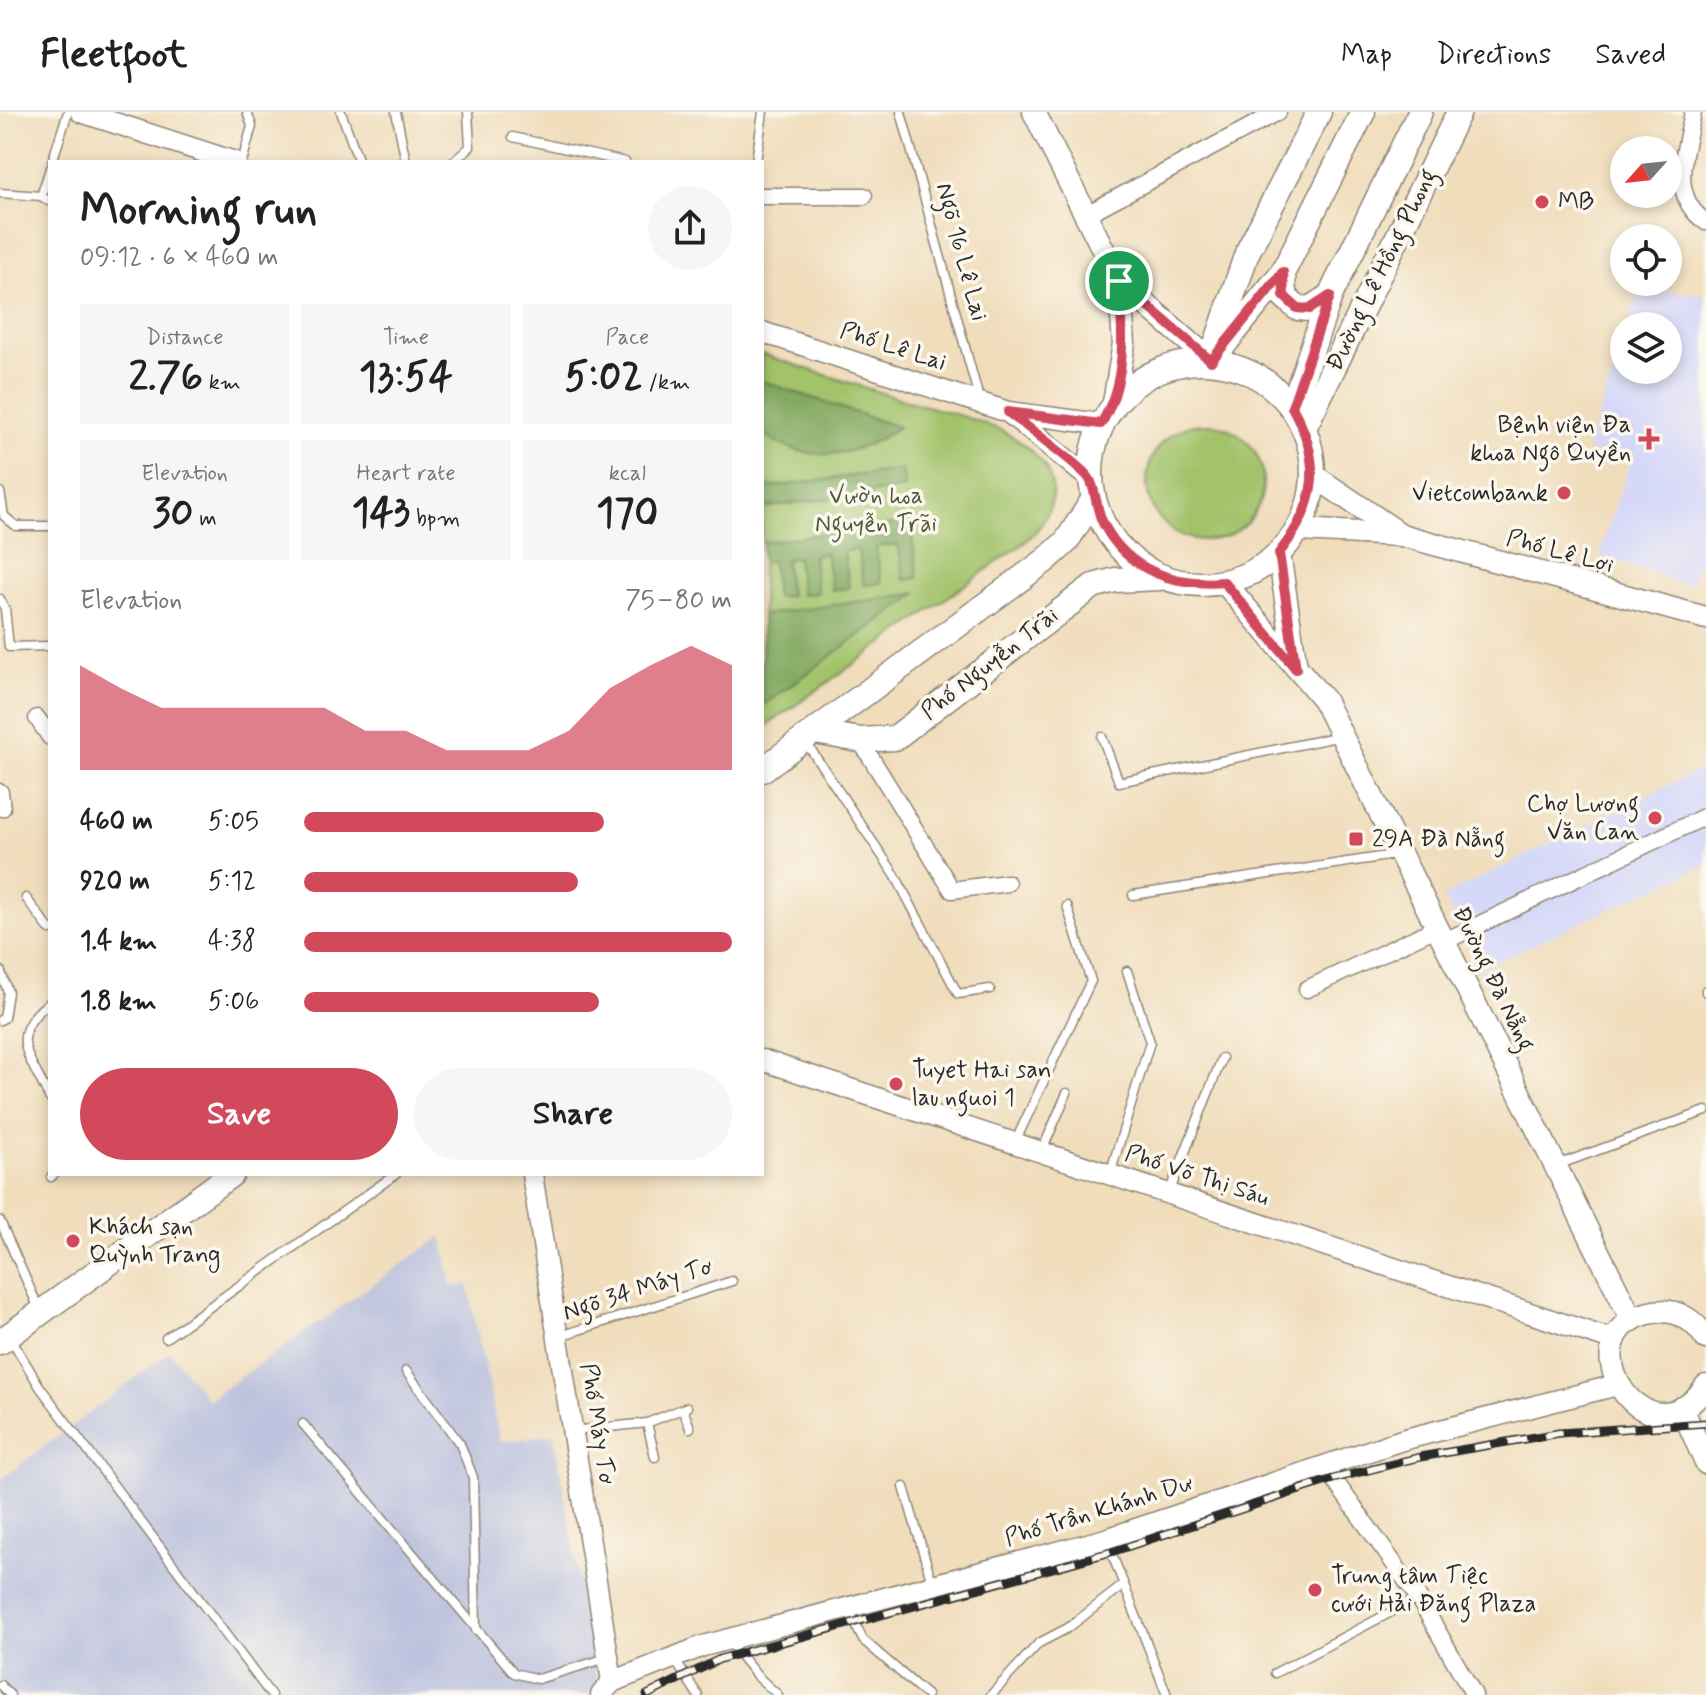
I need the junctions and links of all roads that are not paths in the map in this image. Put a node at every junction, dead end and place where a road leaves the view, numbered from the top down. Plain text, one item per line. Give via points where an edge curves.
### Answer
1 (68, 112) edge
2 (81, 112) edge
3 (247, 112) edge
4 (341, 112) edge
5 (396, 112) edge
6 (468, 112) edge
7 (763, 112) edge
8 (901, 112) edge
9 (1034, 112) edge
10 (1278, 112) edge
11 (1319, 112) edge
12 (1363, 112) edge
13 (1420, 112) edge
14 (1459, 112) edge
15 (1693, 112) edge
16 (110, 116) edge
17 (513, 137) dead end
18 (53, 160) edge
19 (230, 160) edge
20 (243, 160) edge
21 (358, 160) edge
22 (406, 160) edge
23 (455, 160) edge
24 (616, 160) edge
25 (756, 160) edge
26 (48, 175) edge
27 (0, 193) edge
28 (41, 196) junction
29 (764, 196) edge
30 (864, 196) dead end
31 (48, 201) edge
32 (1085, 215) junction
33 (1706, 222) edge
34 (1283, 272) junction
35 (1119, 281) junction
36 (1330, 296) junction
37 (764, 333) edge
38 (1211, 361) junction
39 (980, 403) junction
40 (1114, 403) junction
41 (1292, 407) junction
42 (1008, 412) junction
43 (1101, 424) junction
44 (1304, 428) junction
45 (1313, 475) junction
46 (1092, 489) junction
47 (0, 492) edge
48 (48, 526) edge
49 (1298, 530) junction
50 (1401, 535) junction
51 (1279, 553) junction
52 (1163, 578) junction
53 (1224, 582) junction
54 (0, 599) edge
55 (1706, 618) edge
56 (48, 646) edge
57 (1296, 669) junction
58 (37, 718) dead end
59 (48, 734) edge
60 (1342, 735) junction
61 (810, 736) junction
62 (1102, 737) dead end
63 (860, 740) junction
64 (764, 769) edge
65 (1706, 816) edge
66 (1401, 854) junction
67 (1007, 883) dead end
68 (1133, 895) dead end
69 (26, 898) dead end
70 (1067, 906) dead end
71 (48, 927) edge
72 (1442, 934) junction
73 (0, 970) edge
74 (1127, 971) dead end
75 (990, 989) dead end
76 (1307, 989) dead end
77 (48, 1004) edge
78 (0, 1020) edge
79 (1222, 1058) dead end
80 (764, 1061) edge
81 (1067, 1093) dead end
82 (48, 1095) edge
83 (1706, 1111) edge
84 (1014, 1142) junction
85 (1041, 1153) junction
86 (1556, 1166) junction
87 (1110, 1175) junction
88 (229, 1176) edge
89 (393, 1176) edge
90 (532, 1176) edge
91 (1169, 1194) junction
92 (0, 1221) edge
93 (732, 1281) dead end
94 (40, 1311) junction
95 (1632, 1320) junction
96 (557, 1337) junction
97 (1706, 1337) edge
98 (166, 1338) dead end
99 (4, 1339) edge
100 (1615, 1341) junction
101 (406, 1371) dead end
102 (1617, 1385) junction
103 (1706, 1386) edge
104 (1682, 1408) junction
105 (647, 1423) junction
106 (303, 1424) dead end
107 (690, 1428) dead end
108 (571, 1432) junction
109 (655, 1457) dead end
110 (1706, 1463) edge
111 (1324, 1466) junction
112 (904, 1487) dead end
113 (1106, 1539) junction
114 (933, 1586) junction
115 (1122, 1586) junction
116 (1418, 1597) junction
117 (848, 1608) junction
118 (476, 1631) junction
119 (728, 1639) junction
120 (608, 1657) junction
121 (674, 1658) junction
122 (1275, 1673) dead end
123 (0, 1685) edge
124 (606, 1689) edge
125 (10, 1695) edge
126 (271, 1695) edge
127 (698, 1695) edge
128 (778, 1695) edge
129 (927, 1695) edge
130 (991, 1695) edge
131 (1167, 1695) edge
132 (1474, 1695) edge

1 - 18 lane
2 - 16 street
3 - 20 lane via 252,126
4 - 21 lane
5 - 22 lane
6 - 23 lane via 470,147
7 - 25 lane
8 - 39 lane, Ngõ 16 Lê Lai
9 - 32 main road
10 - 32 street
11 - 38 main road via 1247,253
12 - 34 main road
13 - 36 main road, Đường Lê Hồng Phong
14 - 44 main road, Đường Lê Hồng Phong
15 - 33 street via 1682,193
16 - 19 street
17 - 24 lane
26 - 28 lane
27 - 28 lane
28 - 31 lane
29 - 30 street
32 - 35 main road
34 - 36 main road via 1284,296 1297,308 1310,309
34 - 38 main road
35 - 38 main road
35 - 40 main road via 1124,343
36 - 41 main road, Đường Lê Hồng Phong
37 - 39 street, Phố Lê Lai
38 - 40 main road via 1174,364 1152,373
38 - 41 main road via 1256,375
39 - 42 street, Phố Lê Lai
40 - 43 main road
41 - 44 main road
42 - 43 street, Phố Lê Lai
42 - 46 street, Phố Lê Lai
43 - 46 main road via 1092,451
44 - 45 main road
45 - 49 main road
45 - 50 main road, Phố Lê Lợi
46 - 52 main road via 1103,525 1119,547
46 - 61 main road, Phố Nguyễn Trãi via 1066,542 1046,560
47 - 48 lane via 4,516 16,526
49 - 50 main road, Phố Lê Lợi
49 - 51 main road
50 - 55 main road, Phố Lê Lợi
51 - 53 main road via 1254,572
51 - 57 main road
52 - 53 main road via 1193,584
52 - 63 main road, Phố Nguyễn Trãi via 1093,586 895,738
53 - 57 main road, Đường Đà Nẵng
54 - 56 lane via 9,647
57 - 60 main road, Đường Đà Nẵng via 1324,700
58 - 59 street
60 - 62 lane via 1119,782
60 - 66 main road, Đường Đà Nẵng
61 - 63 main road, Phố Nguyễn Trãi
61 - 64 main road, Phố Nguyễn Trãi
61 - 75 lane via 895,875 958,994
63 - 67 street via 952,890
65 - 72 street
66 - 68 lane
66 - 72 main road, Đường Đà Nẵng
69 - 71 lane
70 - 84 lane via 1091,981
72 - 76 street
72 - 86 main road, Đường Đà Nẵng
73 - 78 lane via 8,992
74 - 87 lane via 1150,1042
77 - 82 lane via 26,1023 25,1044
79 - 91 lane
80 - 84 street, Phố Võ Thị Sáu
81 - 85 lane
83 - 86 lane
84 - 85 street, Phố Võ Thị Sáu
85 - 87 street, Phố Võ Thị Sáu
86 - 95 main road, Đường Đà Nẵng
87 - 91 street, Phố Võ Thị Sáu
88 - 94 main road
89 - 98 lane
90 - 96 street, Phố Máy Tơ
91 - 100 street, Phố Võ Thị Sáu
92 - 94 lane
93 - 96 lane, Ngõ 34 Máy Tơ
94 - 99 main road
95 - 97 main road via 1672,1312 1686,1317
95 - 100 main road
96 - 108 street, Phố Máy Tơ
99 - 126 lane
100 - 102 main road via 1611,1363
101 - 118 lane via 460,1444 473,1477
102 - 104 main road via 1642,1408
102 - 111 street, Phố Trần Khánh Dư via 1402,1440
103 - 104 main road
104 - 110 main road
105 - 107 lane via 685,1408
105 - 108 lane
105 - 109 lane
106 - 118 lane
108 - 120 street, Phố Máy Tơ
111 - 113 street, Phố Trần Khánh Dư
111 - 116 street
112 - 114 lane
113 - 114 street, Phố Trần Khánh Dư
113 - 115 lane
114 - 117 street, Phố Trần Khánh Dư
115 - 130 lane via 1068,1628 1039,1643
115 - 131 lane
116 - 122 lane
116 - 132 street
117 - 119 street, Phố Trần Khánh Dư
117 - 129 lane via 863,1640
118 - 120 lane via 514,1673 525,1678 538,1679
119 - 121 street, Phố Trần Khánh Dư
119 - 128 lane
120 - 124 street, Phố Máy Tơ
121 - 124 street, Phố Trần Khánh Dư
121 - 127 lane
123 - 125 lane

